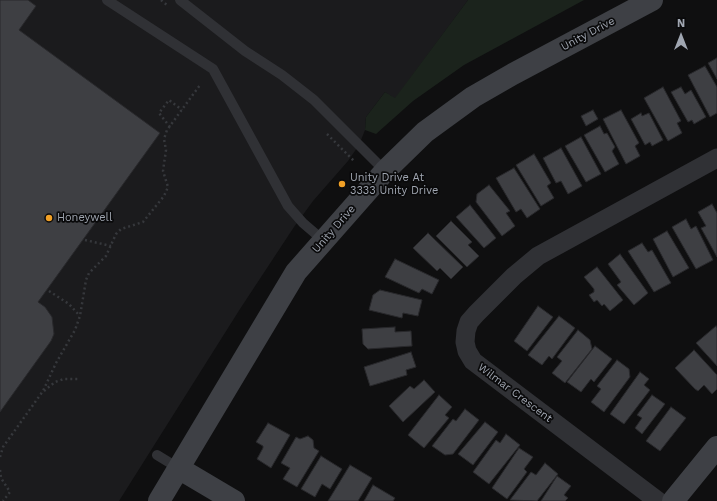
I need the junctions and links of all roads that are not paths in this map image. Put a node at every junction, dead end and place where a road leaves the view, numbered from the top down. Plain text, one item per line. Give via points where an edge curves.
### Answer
1 (107, 0) edge
2 (180, 0) edge
3 (652, 0) edge
4 (717, 158) edge
5 (385, 171) junction
6 (324, 241) junction
7 (717, 447) edge
8 (157, 455) dead end
9 (180, 469) junction
10 (159, 501) edge
11 (234, 501) edge
12 (658, 501) edge
13 (673, 501) edge

1 - 6 lane via 213,69 288,206
2 - 5 lane via 314,100
3 - 5 street, Unity Drive via 473,97 426,132
4 - 12 street, Wilmar Crescent via 538,256 476,314 466,331 467,351 473,361
5 - 6 street, Unity Drive
6 - 9 street, Unity Drive via 296,272
7 - 13 street
8 - 9 lane
9 - 10 street, Unity Drive
9 - 11 street

